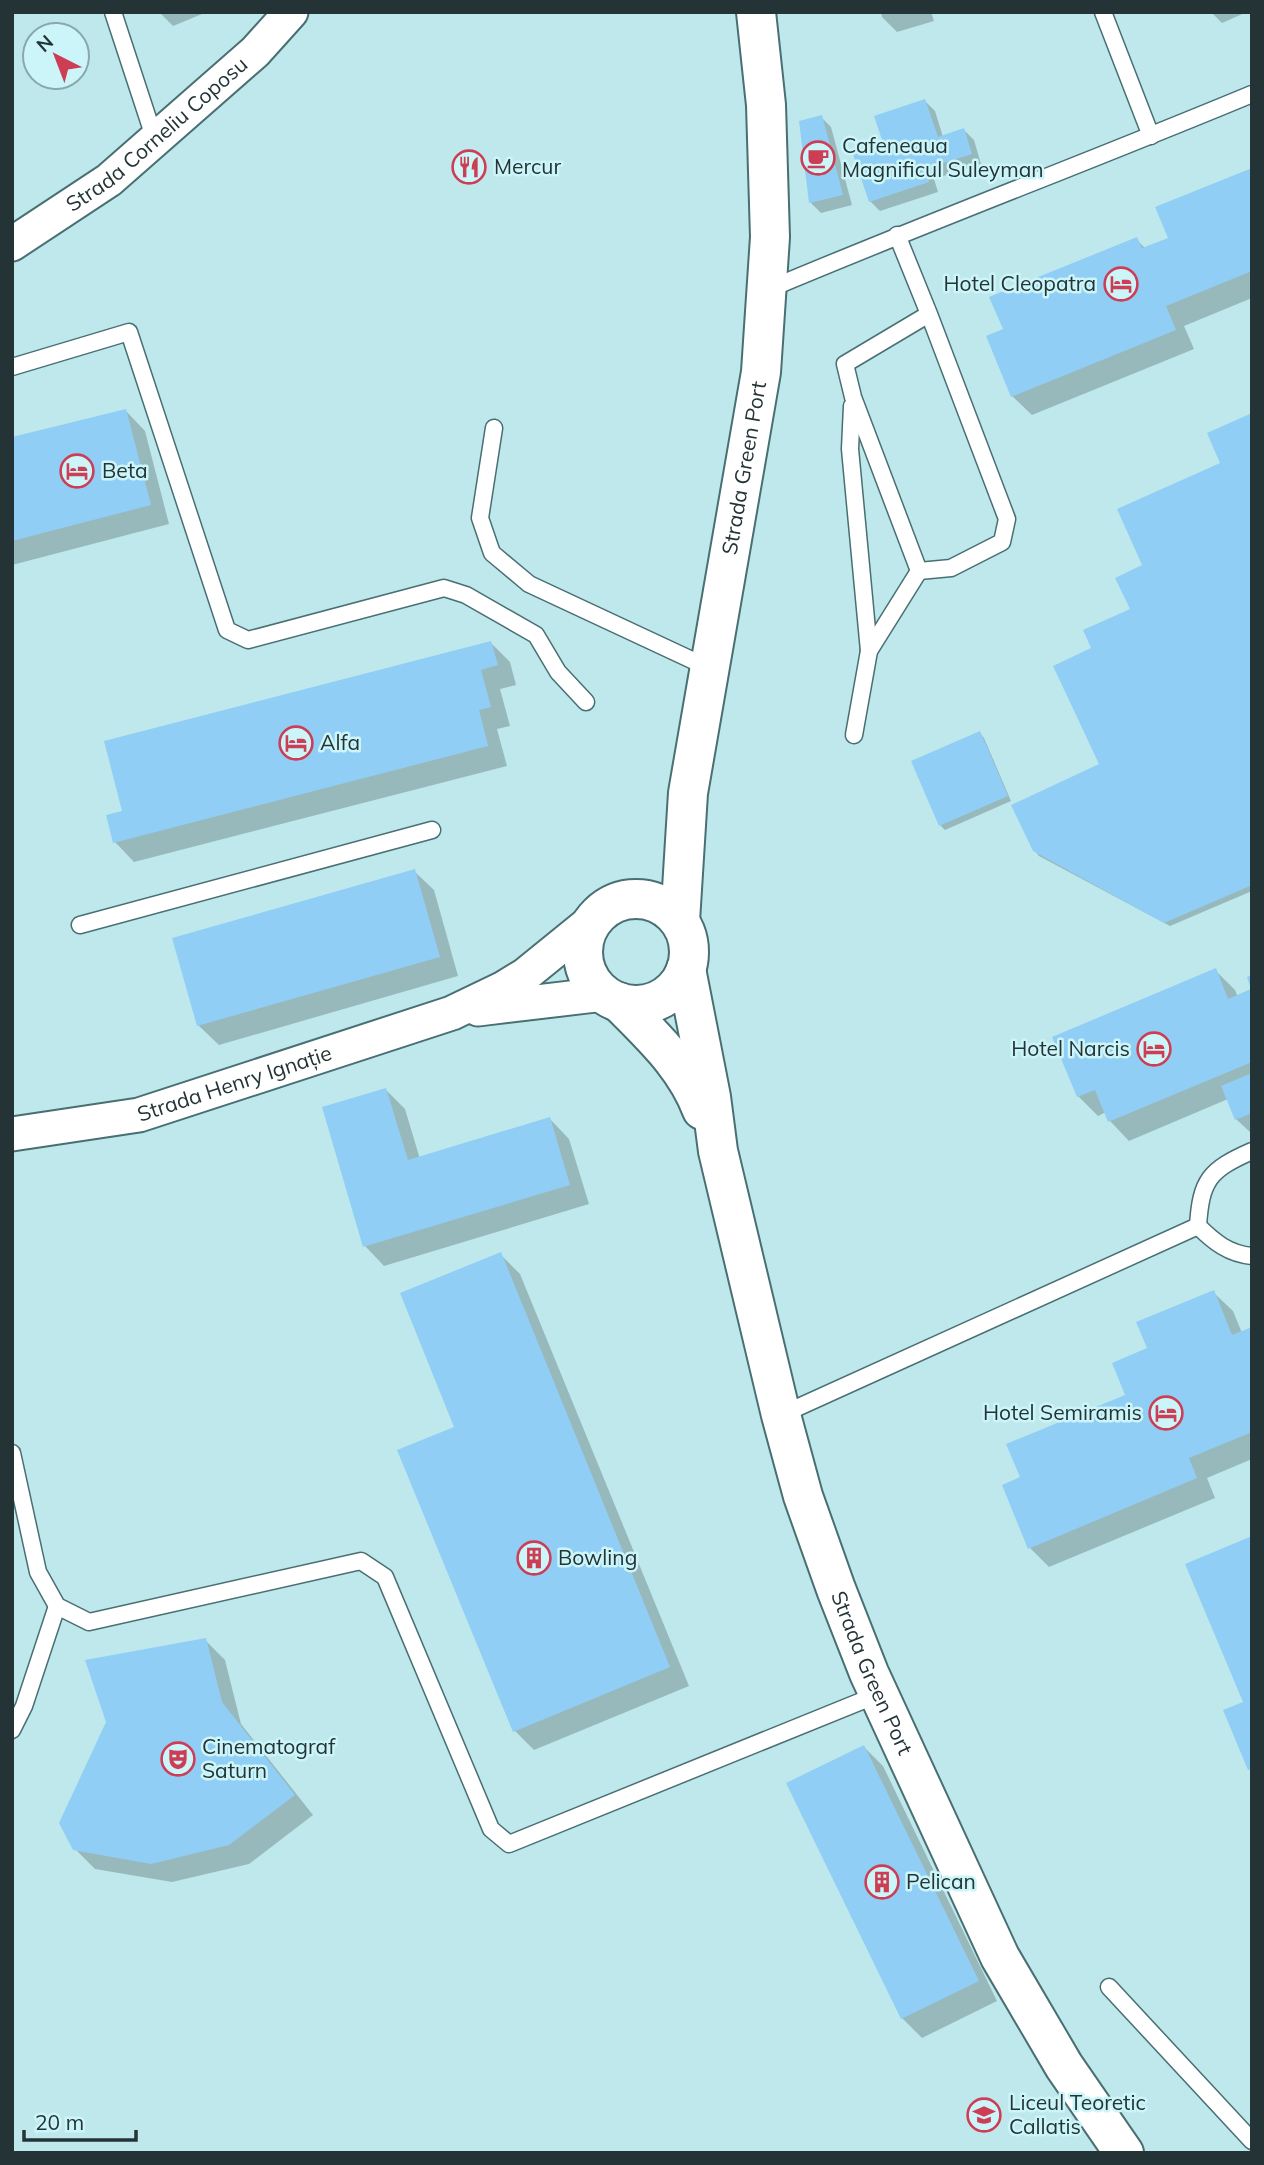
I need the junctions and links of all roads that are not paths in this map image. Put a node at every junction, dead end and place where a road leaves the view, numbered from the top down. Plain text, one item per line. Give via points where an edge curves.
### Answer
1 (113, 12) edge
2 (291, 12) edge
3 (756, 12) edge
4 (1103, 12) edge
5 (1252, 94) edge
6 (1151, 136) junction
7 (155, 140) junction
8 (897, 235) junction
9 (12, 244) edge
10 (767, 290) junction
11 (929, 314) junction
12 (12, 367) edge
13 (853, 397) junction
14 (494, 428) dead end
15 (919, 571) junction
16 (869, 651) junction
17 (710, 668) junction
18 (586, 702) dead end
19 (854, 735) dead end
20 (432, 830) dead end
21 (594, 919) junction
22 (680, 921) junction
23 (80, 925) dead end
24 (686, 969) junction
25 (611, 998) junction
26 (452, 1013) junction
27 (12, 1134) edge
28 (718, 1151) junction
29 (1252, 1151) edge
30 (1198, 1226) junction
31 (1252, 1256) edge
32 (781, 1415) junction
33 (12, 1453) edge
34 (57, 1606) junction
35 (879, 1694) junction
36 (12, 1730) edge
37 (1109, 1987) dead end
38 (1252, 2141) edge
39 (1118, 2150) edge

1 - 7 lane
2 - 7 street, Strada Corneliu Coposu via 256,52
3 - 10 street, Strada Green Port via 766,105
4 - 6 lane
5 - 6 lane
6 - 8 lane
7 - 9 street, Strada Corneliu Coposu via 109,180
8 - 10 lane
8 - 11 lane
10 - 17 street, Strada Green Port via 761,372
11 - 13 lane via 845,364
11 - 15 lane via 1007,519 1002,541 951,568
12 - 18 lane via 130,332 227,630 248,640 444,588 466,595 536,635 558,672
13 - 15 lane
13 - 16 lane via 850,449
14 - 17 lane via 480,518 492,553 529,584
15 - 16 lane
16 - 19 lane
17 - 22 street, Strada Green Port via 688,793
20 - 23 lane
21 - 22 street via 620,900 637,898 661,905
21 - 25 street via 586,934 585,967 592,982
21 - 26 street, Strada Henry Ignație via 525,975
22 - 24 street via 690,952
24 - 25 street via 667,995 652,1003 635,1005
24 - 28 street, Strada Green Port
25 - 26 street, Strada Henry Ignație
25 - 28 street, Strada Green Port via 678,1065 694,1089
26 - 27 street, Strada Henry Ignație via 139,1115
28 - 32 street, Strada Green Port
29 - 30 lane via 1210,1177 1200,1196
30 - 31 lane via 1214,1242 1238,1255
30 - 32 lane
32 - 35 street, Strada Green Port via 803,1496
33 - 34 lane via 38,1572
34 - 35 lane via 89,1622 361,1561 385,1577 491,1829 509,1844
34 - 36 lane
35 - 39 street, Strada Green Port via 1000,1956
37 - 38 lane

